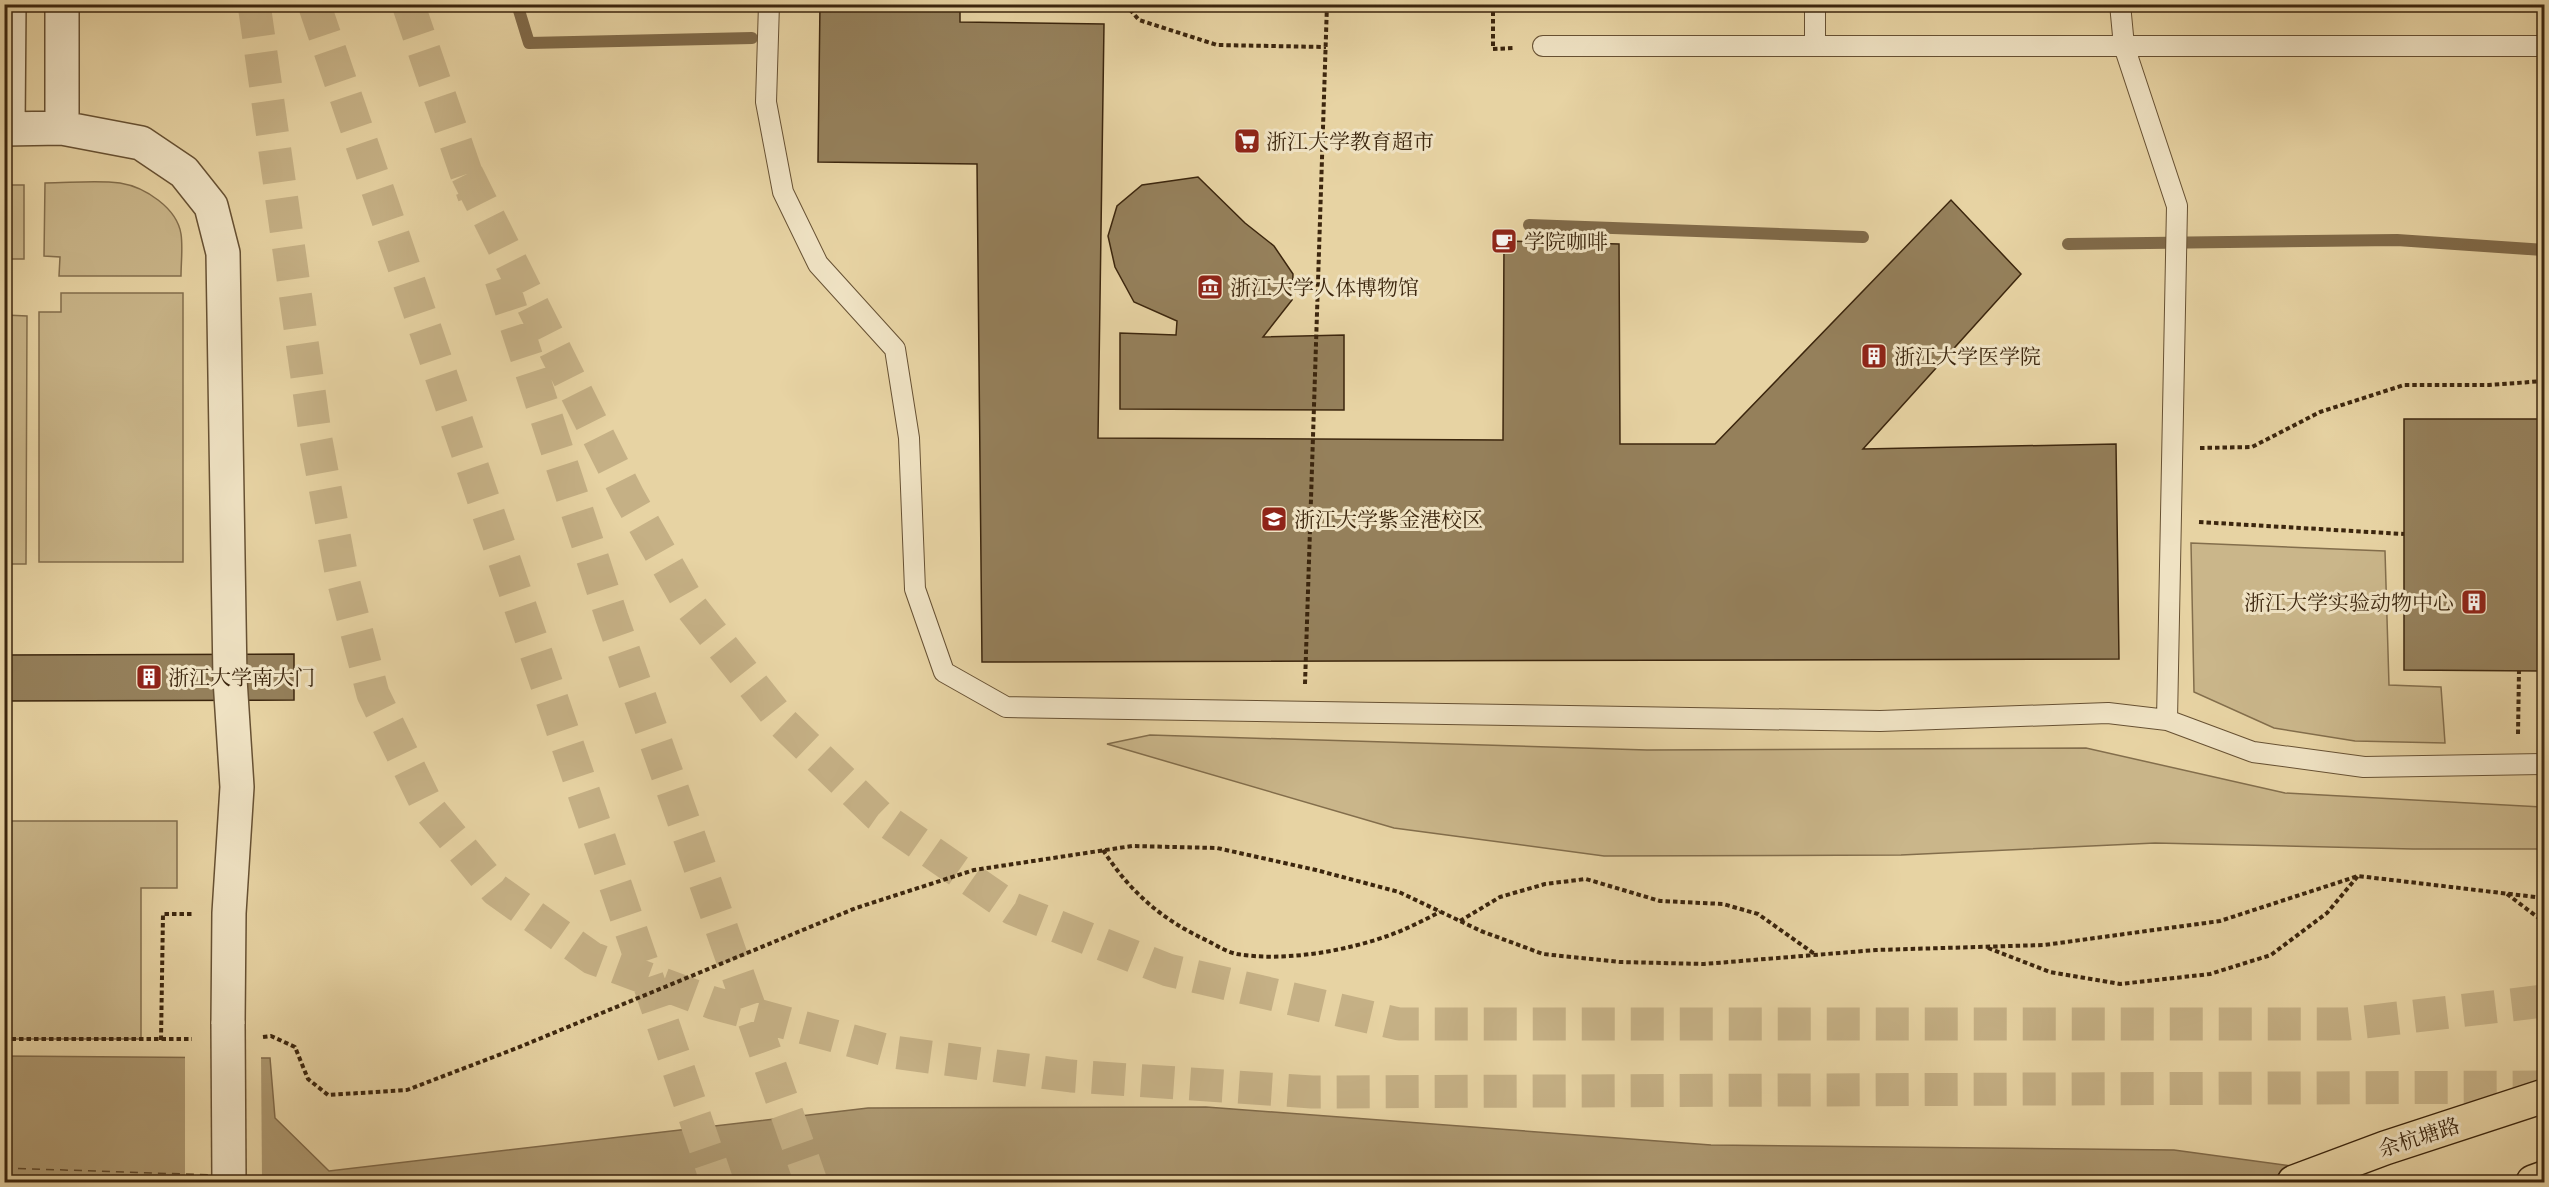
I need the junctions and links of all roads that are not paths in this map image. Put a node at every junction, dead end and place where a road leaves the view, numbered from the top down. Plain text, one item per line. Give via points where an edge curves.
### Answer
1 (9, 4) edge
2 (62, 4) edge
3 (769, 4) edge
4 (1815, 4) edge
5 (2120, 4) edge
6 (1544, 46) road end
7 (1815, 46) junction
8 (2124, 46) junction
9 (2544, 46) edge
10 (6, 128) edge
11 (62, 128) junction
12 (2167, 720) junction
13 (2544, 764) edge
14 (2544, 1096) edge
15 (2544, 1178) edge
16 (229, 1182) edge
17 (2294, 1182) edge
18 (2533, 1182) edge

1 - 10 street
2 - 11 street
3 - 12 lane via 766,102 783,192 818,264 895,349 909,438 915,588 944,672 1006,707 1880,721 2108,713
4 - 7 lane
5 - 8 lane
6 - 7 lane
7 - 8 lane
8 - 9 lane
8 - 12 lane via 2177,206
10 - 11 street
11 - 16 street, bridge via 141,143 184,172 211,206 222,253 230,679 237,787 229,913
12 - 13 lane via 2253,752 2364,767
14 - 17 main road, 余杭塘路
15 - 18 main road

